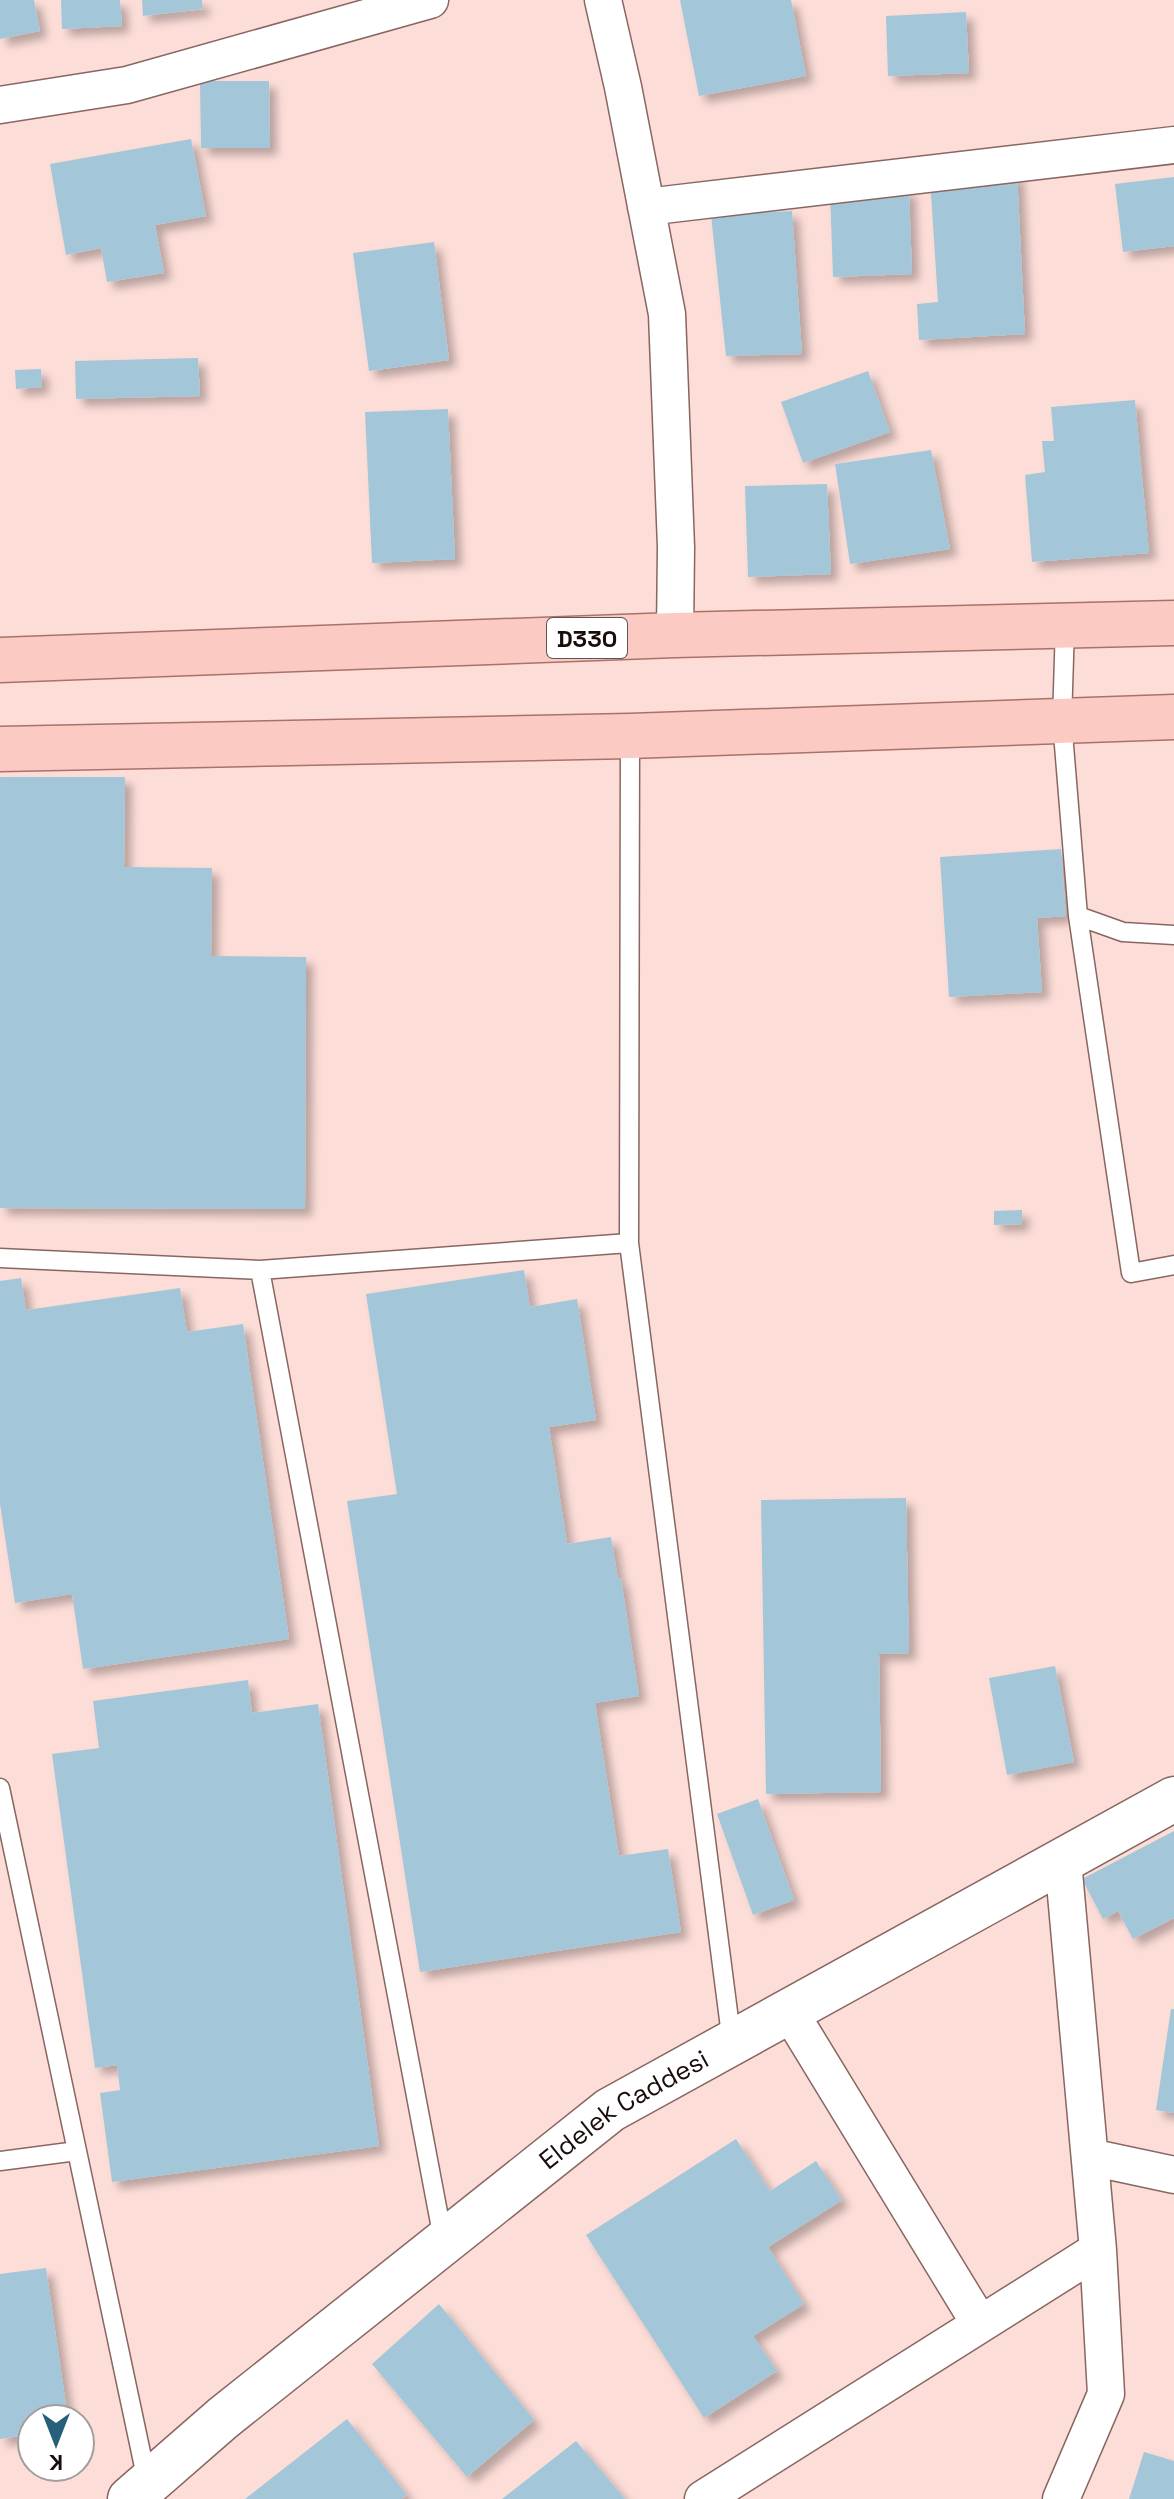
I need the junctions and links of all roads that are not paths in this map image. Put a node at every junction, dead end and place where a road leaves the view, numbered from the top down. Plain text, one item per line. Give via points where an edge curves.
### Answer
1 (430, 0) edge
2 (603, 0) edge
3 (0, 105) edge
4 (1174, 145) edge
5 (646, 207) junction
6 (1174, 623) edge
7 (1065, 626) junction
8 (675, 635) junction
9 (0, 660) edge
10 (1174, 717) edge
11 (1062, 721) junction
12 (630, 736) junction
13 (0, 749) edge
14 (1078, 916) junction
15 (1174, 935) edge
16 (629, 1243) junction
17 (0, 1258) edge
18 (1174, 1265) edge
19 (260, 1270) junction
20 (0, 1788) edge
21 (1174, 1799) edge
22 (1063, 1861) junction
23 (789, 2011) junction
24 (732, 2043) junction
25 (77, 2151) junction
26 (1090, 2157) junction
27 (0, 2161) edge
28 (1174, 2175) edge
29 (444, 2242) junction
30 (1098, 2250) junction
31 (980, 2324) junction
32 (139, 2492) edge
33 (703, 2499) edge
34 (1061, 2499) edge

1 - 3 street via 127,85
2 - 5 street
4 - 5 street
5 - 8 street via 667,314
6 - 7 main road, D330
7 - 8 main road, D330
7 - 11 lane
8 - 9 main road, D330
10 - 11 main road
11 - 12 main road
11 - 14 lane
12 - 13 main road
12 - 16 lane
14 - 15 lane via 1123,932
14 - 18 lane via 1131,1273
16 - 19 lane
16 - 24 lane
17 - 19 lane
19 - 29 lane
20 - 25 lane
21 - 22 street, Eldelek Caddesi
22 - 23 street, Eldelek Caddesi
22 - 26 street
23 - 24 street, Eldelek Caddesi
23 - 31 street
24 - 29 street, Eldelek Caddesi via 610,2110
25 - 27 lane
25 - 32 lane
26 - 28 street
26 - 30 street
29 - 32 street, Eldelek Caddesi
30 - 31 street
30 - 34 street via 1106,2394
31 - 33 street

